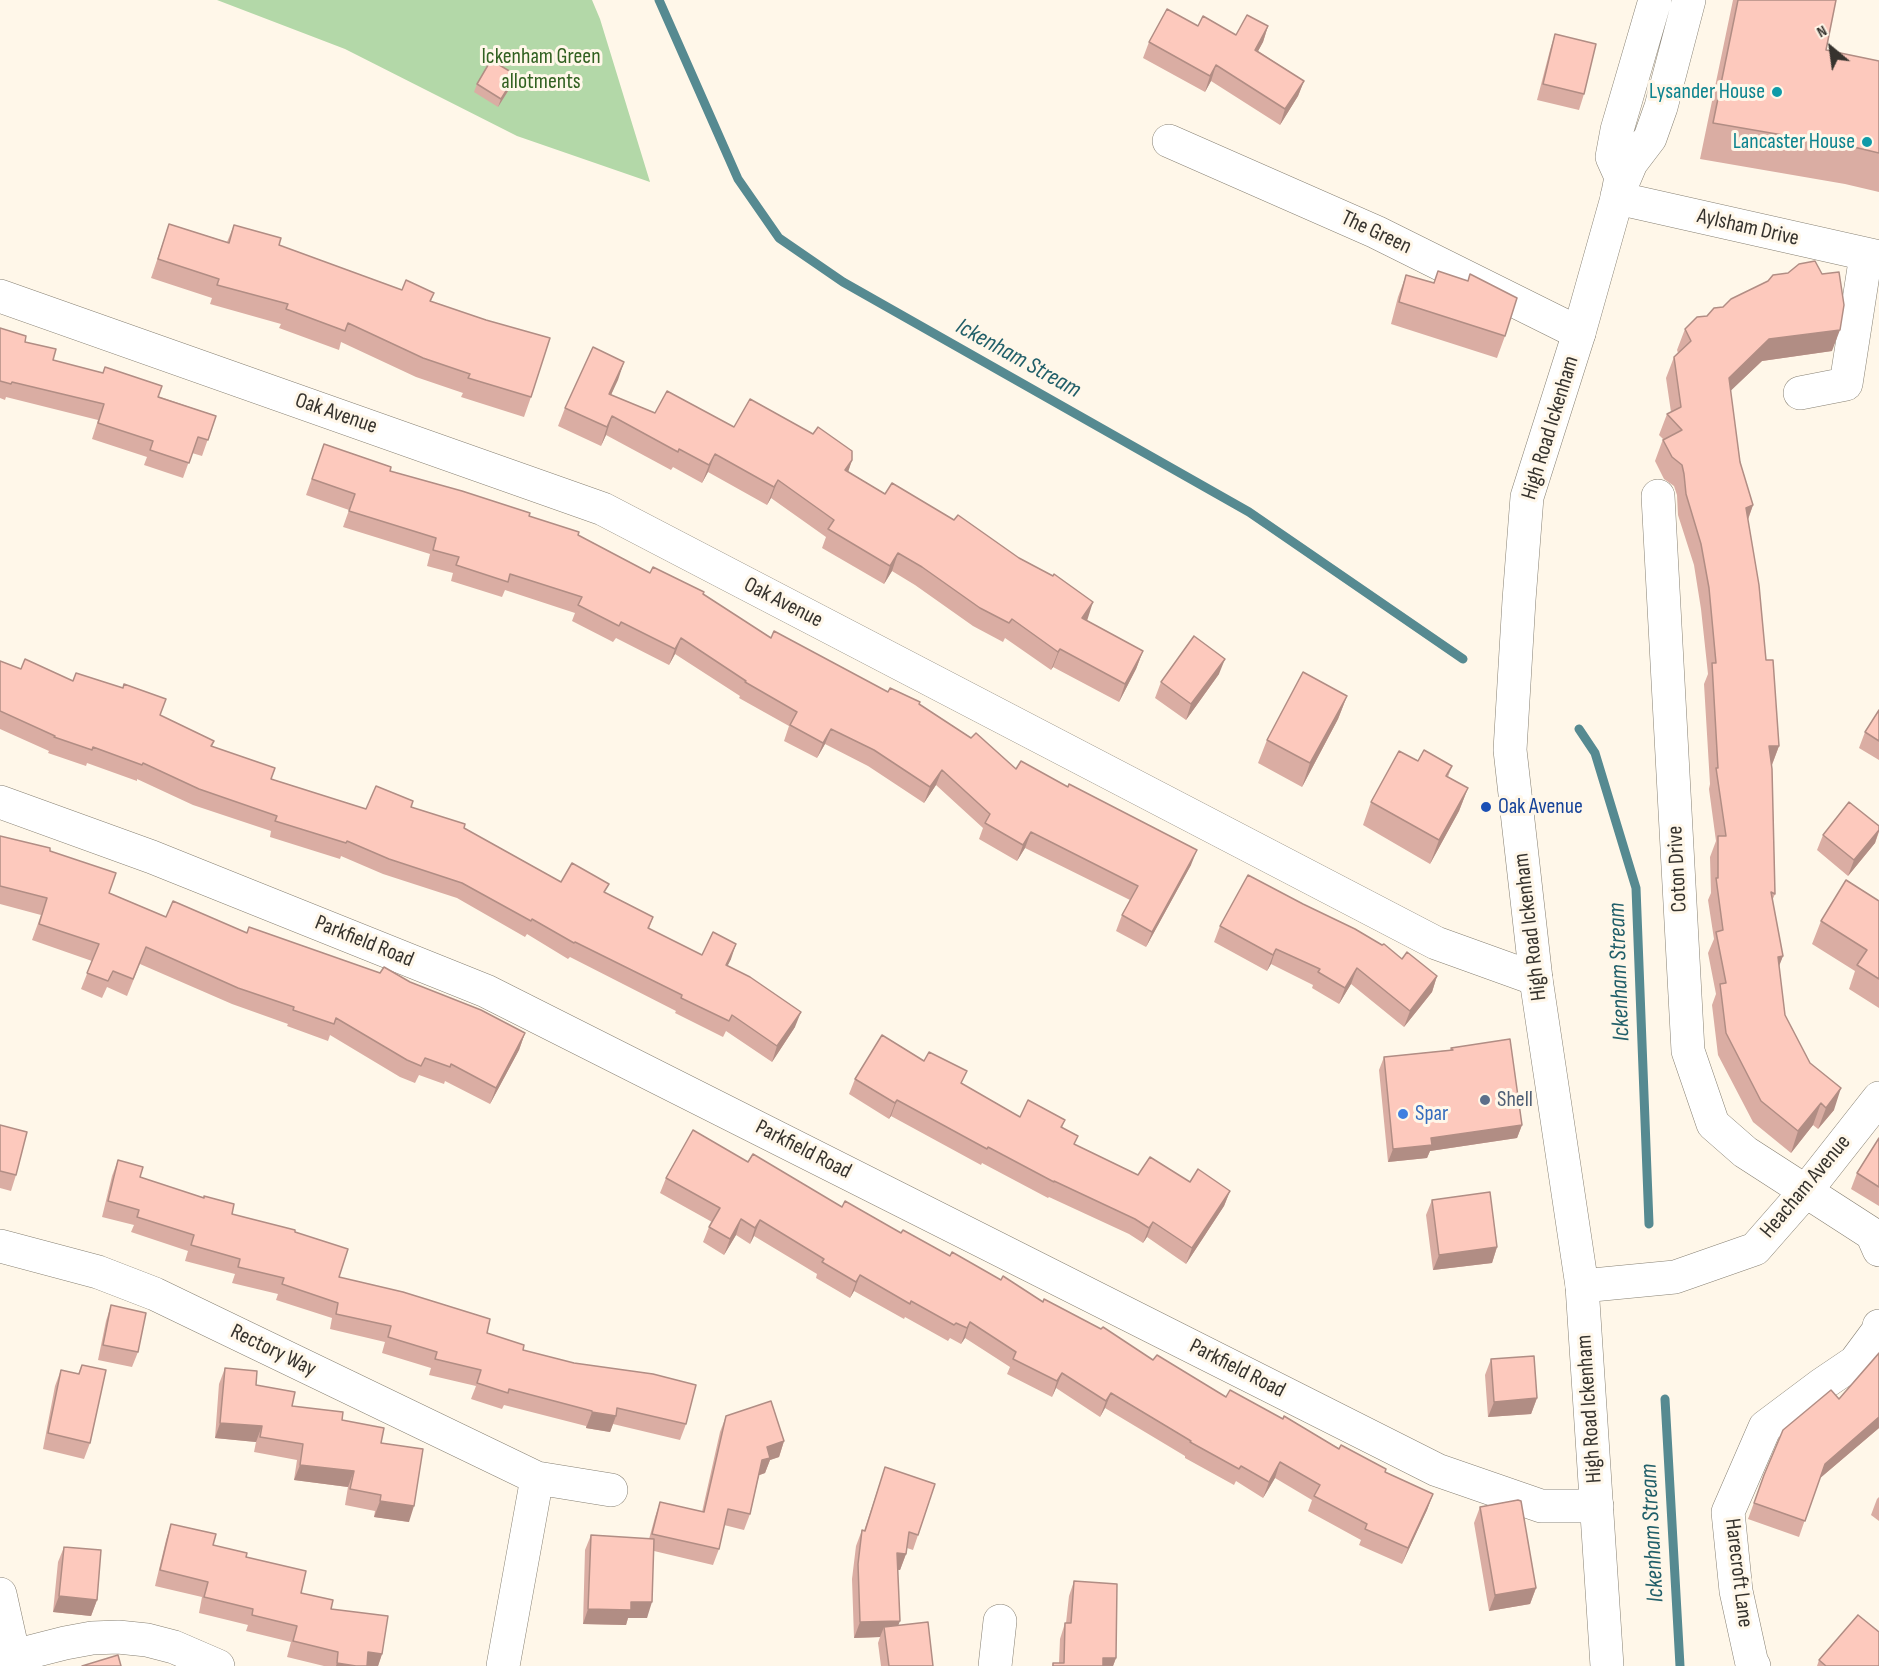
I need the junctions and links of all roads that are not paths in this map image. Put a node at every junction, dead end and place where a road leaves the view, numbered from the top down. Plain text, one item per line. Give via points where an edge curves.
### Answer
1 (1655, 0) edge
2 (1689, 0) edge
3 (1169, 141) dead end
4 (1617, 198) junction
5 (1873, 256) edge
6 (0, 296) edge
7 (1579, 333) junction
8 (1800, 393) dead end
9 (1658, 496) dead end
10 (0, 802) edge
11 (1536, 979) junction
12 (1879, 1098) edge
13 (1805, 1192) junction
14 (0, 1246) edge
15 (1879, 1250) edge
16 (1582, 1286) junction
17 (1879, 1326) edge
18 (537, 1478) junction
19 (611, 1490) dead end
20 (1597, 1506) junction
21 (0, 1594) edge
22 (1000, 1621) dead end
23 (15, 1661) edge
24 (1752, 1665) edge
25 (218, 1666) edge
26 (503, 1666) edge
27 (995, 1666) edge
28 (1607, 1666) edge

1 - 4 street, High Road Ickenham via 1617,130 1612,157 1621,177
2 - 4 street, High Road Ickenham via 1650,138 1631,163
3 - 7 street, The Green via 1376,232
4 - 5 street, Aylsham Drive
4 - 7 street, High Road Ickenham
5 - 8 street via 1846,384
6 - 11 street, Oak Avenue via 603,509 1436,943
7 - 11 street, High Road Ickenham via 1527,497 1519,600 1510,750
9 - 13 street, Coton Drive via 1688,1051 1713,1124 1745,1152
10 - 20 street, Parkfield Road via 152,857 486,991 1437,1470 1541,1506
11 - 16 street, High Road Ickenham
12 - 13 street, Heacham Avenue
13 - 15 street via 1872,1234
13 - 16 street, Heacham Avenue via 1755,1249 1675,1277
14 - 18 street, Rectory Way via 98,1272 155,1294
16 - 20 street, High Road Ickenham
17 - 24 street, Harecroft Lane via 1856,1362 1765,1427 1728,1512 1736,1591
18 - 19 street, Rectory Way
18 - 26 street
20 - 28 street, High Road Ickenham
21 - 23 street
22 - 27 street
23 - 25 street via 65,1643 118,1637 174,1647

